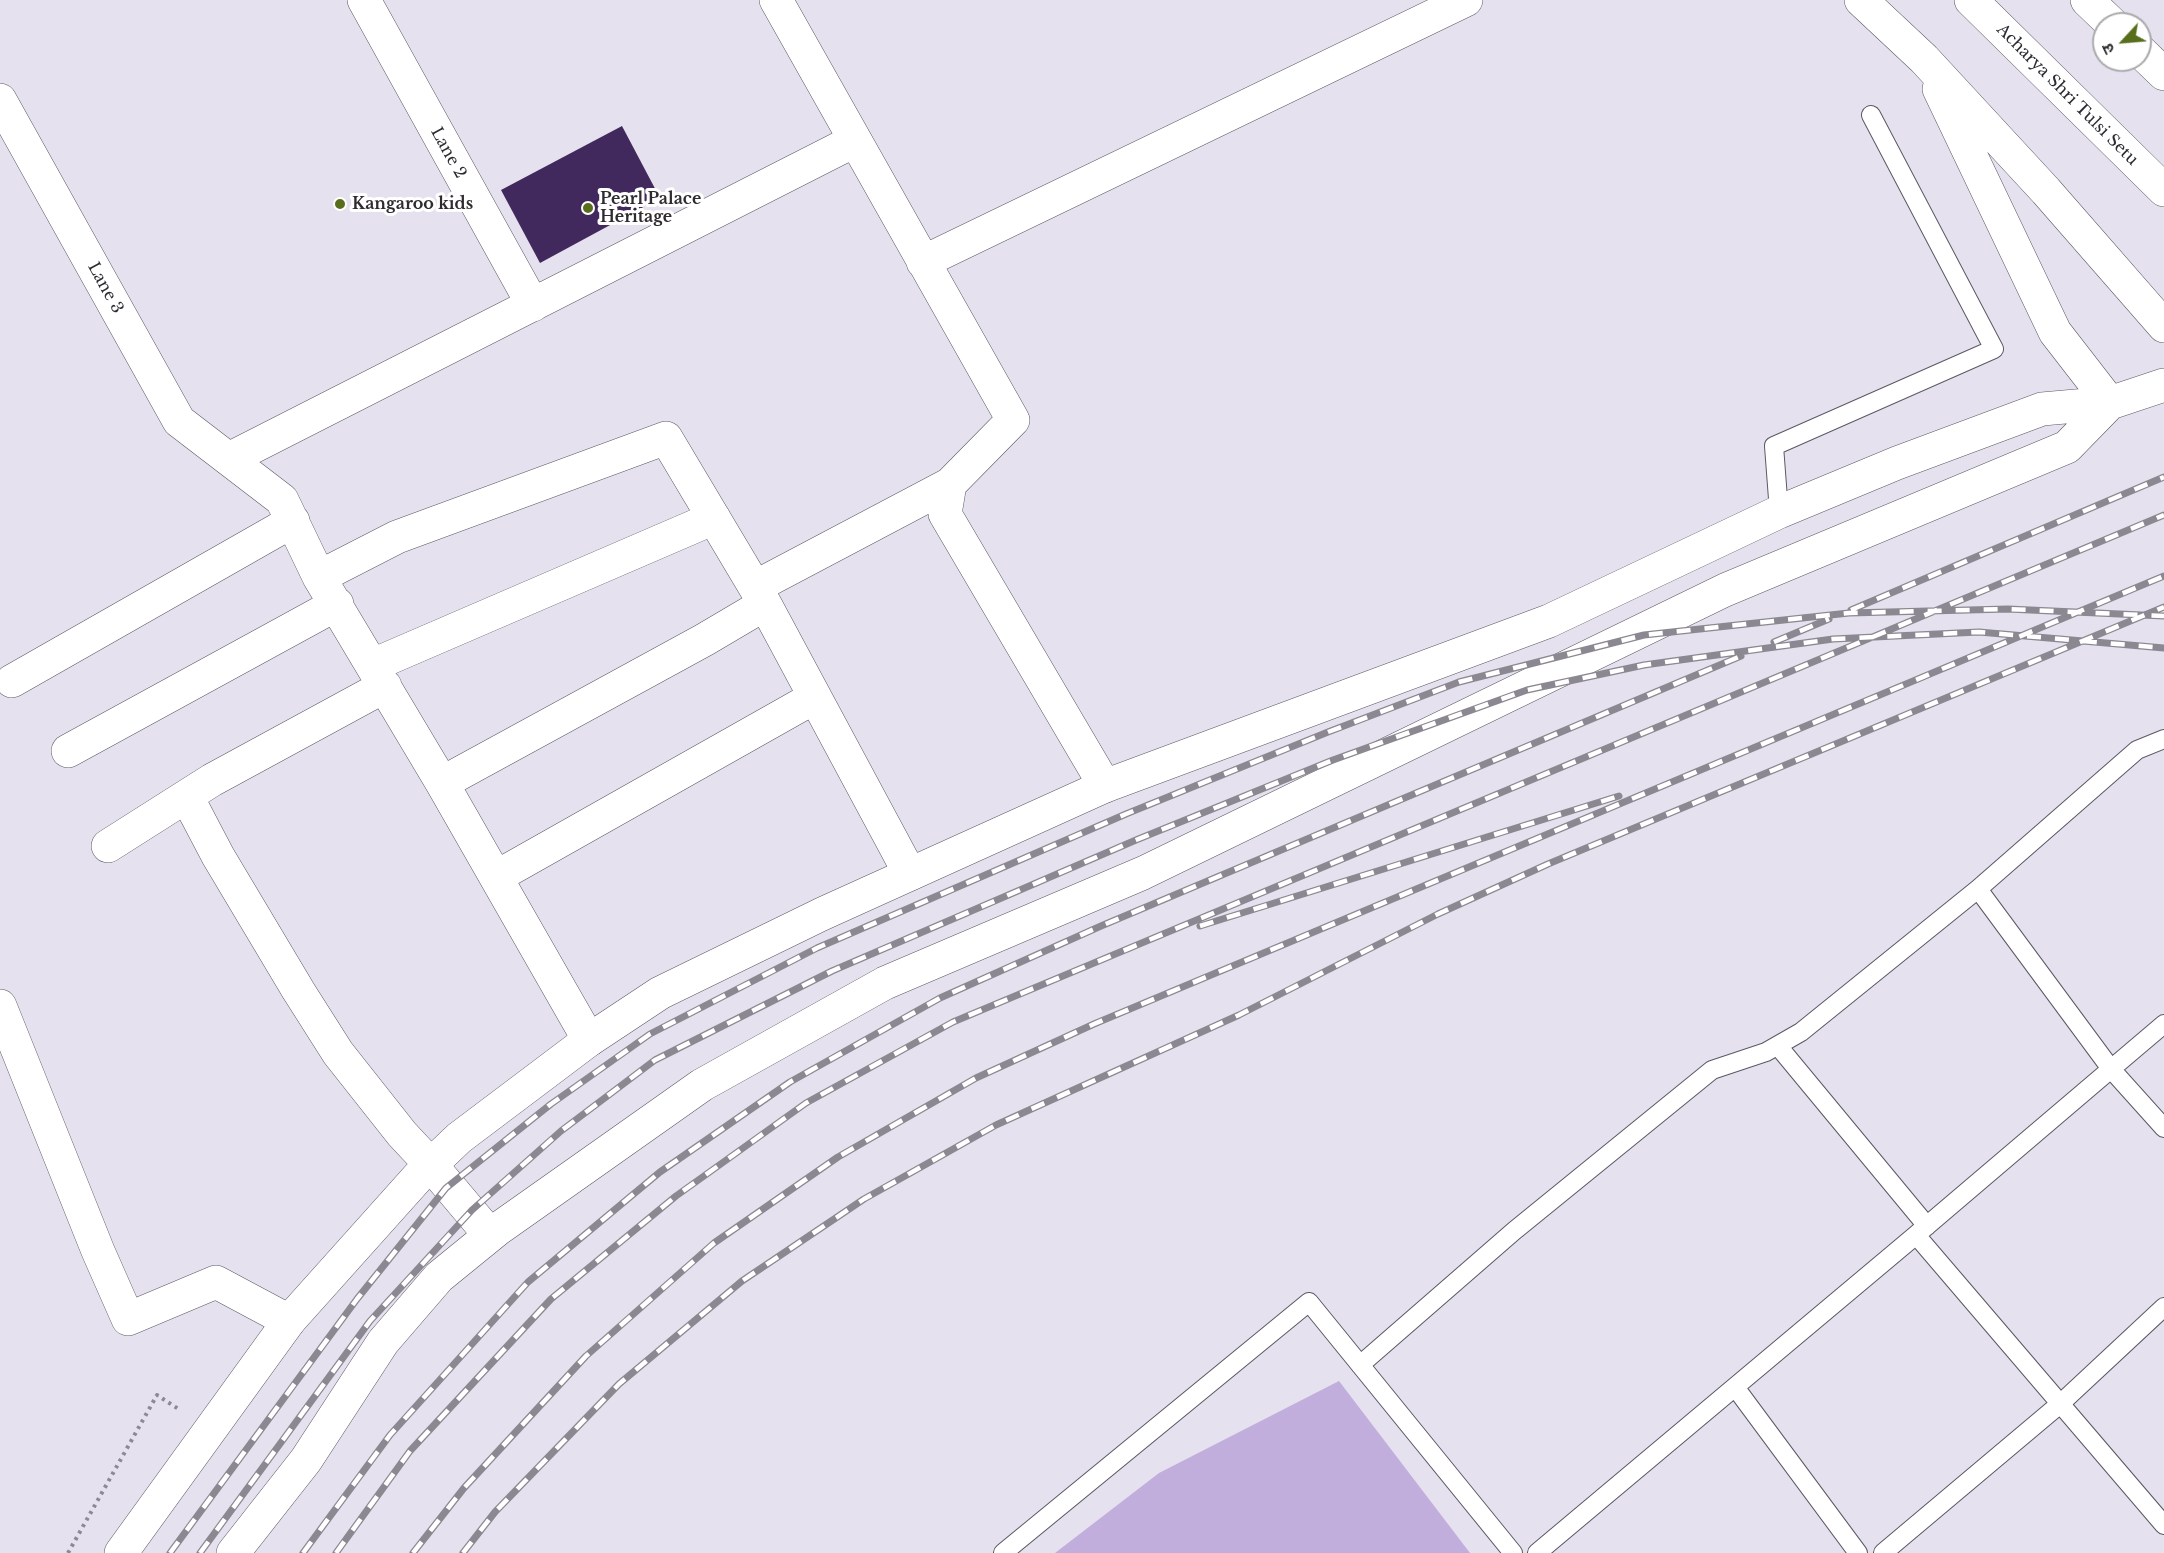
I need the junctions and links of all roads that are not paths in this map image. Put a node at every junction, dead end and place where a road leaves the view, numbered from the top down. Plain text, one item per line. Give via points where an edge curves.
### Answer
1 (364, 0) edge
2 (777, 0) edge
3 (1466, 0) edge
4 (1862, 0) edge
5 (1971, 0) edge
6 (2087, 0) edge
7 (2100, 12) edge
8 (1924, 59) junction
9 (2152, 62) edge
10 (2164, 74) edge
11 (0, 100) edge
12 (1871, 115) dead end
13 (854, 141) junction
14 (2164, 190) edge
15 (924, 262) junction
16 (533, 305) junction
17 (2164, 326) edge
18 (2164, 385) edge
19 (2109, 403) junction
20 (229, 459) junction
21 (950, 484) junction
22 (1779, 512) junction
23 (714, 518) junction
24 (293, 521) junction
25 (328, 590) junction
26 (760, 595) junction
27 (379, 676) junction
28 (12, 681) dead end
29 (815, 697) junction
30 (2164, 739) edge
31 (68, 751) dead end
32 (442, 783) junction
33 (1104, 786) junction
34 (187, 797) junction
35 (108, 846) dead end
36 (910, 874) junction
37 (496, 877) junction
38 (1978, 889) junction
39 (0, 1006) edge
40 (2164, 1024) edge
41 (589, 1040) junction
42 (1778, 1046) junction
43 (2111, 1069) junction
44 (2164, 1128) edge
45 (431, 1165) junction
46 (1922, 1231) junction
47 (490, 1235) junction
48 (2164, 1307) edge
49 (289, 1321) junction
50 (1360, 1365) junction
51 (1735, 1387) junction
52 (2060, 1404) junction
53 (2164, 1525) edge
54 (121, 1553) edge
55 (232, 1553) edge
56 (1003, 1553) edge
57 (1513, 1553) edge
58 (1537, 1553) edge
59 (1858, 1553) edge
60 (1883, 1553) edge

1 - 16 main road, Lane 2
2 - 13 main road
3 - 15 main road
4 - 8 main road
5 - 14 main road, Acharya Shri Tulsi Setu
6 - 7 main road
8 - 17 main road
8 - 19 main road via 2055,332
9 - 10 main road
11 - 20 main road, Lane 3 via 179,421
12 - 22 lane via 1994,349 1774,446
13 - 15 main road
13 - 16 main road
15 - 21 main road via 1013,420
16 - 20 main road
18 - 19 main road
19 - 22 main road via 2042,409
19 - 47 main road via 2067,447 1725,590 1143,873 885,983 702,1084
20 - 24 main road, Lane 3 via 282,500
21 - 26 main road
21 - 33 main road via 945,514
22 - 33 main road via 1549,621
23 - 25 main road via 666,438 397,537
23 - 26 main road
23 - 27 main road
24 - 25 main road, Lane 3
24 - 28 main road
25 - 27 main road, Lane 3
25 - 31 main road
26 - 29 main road
26 - 32 main road via 704,640
27 - 32 main road, Lane 3
27 - 34 main road
29 - 36 main road
29 - 37 main road
30 - 38 lane via 2137,750
32 - 37 main road, Lane 3
33 - 36 main road
34 - 35 main road
34 - 45 main road via 224,866 338,1053
36 - 41 main road via 660,993
37 - 41 main road, Lane 3
38 - 42 lane via 1801,1032
38 - 43 lane
39 - 49 main road via 128,1319 216,1282
40 - 43 lane
41 - 45 main road via 459,1138
42 - 46 lane
42 - 50 lane via 1712,1070 1514,1231
43 - 44 lane
43 - 46 lane
45 - 47 main road
45 - 49 main road
46 - 51 lane
46 - 52 lane
47 - 55 main road via 439,1277 382,1342 306,1460
48 - 52 lane
49 - 54 main road
50 - 56 lane via 1309,1302
50 - 57 lane
51 - 58 lane
51 - 59 lane
52 - 53 lane
52 - 60 lane

